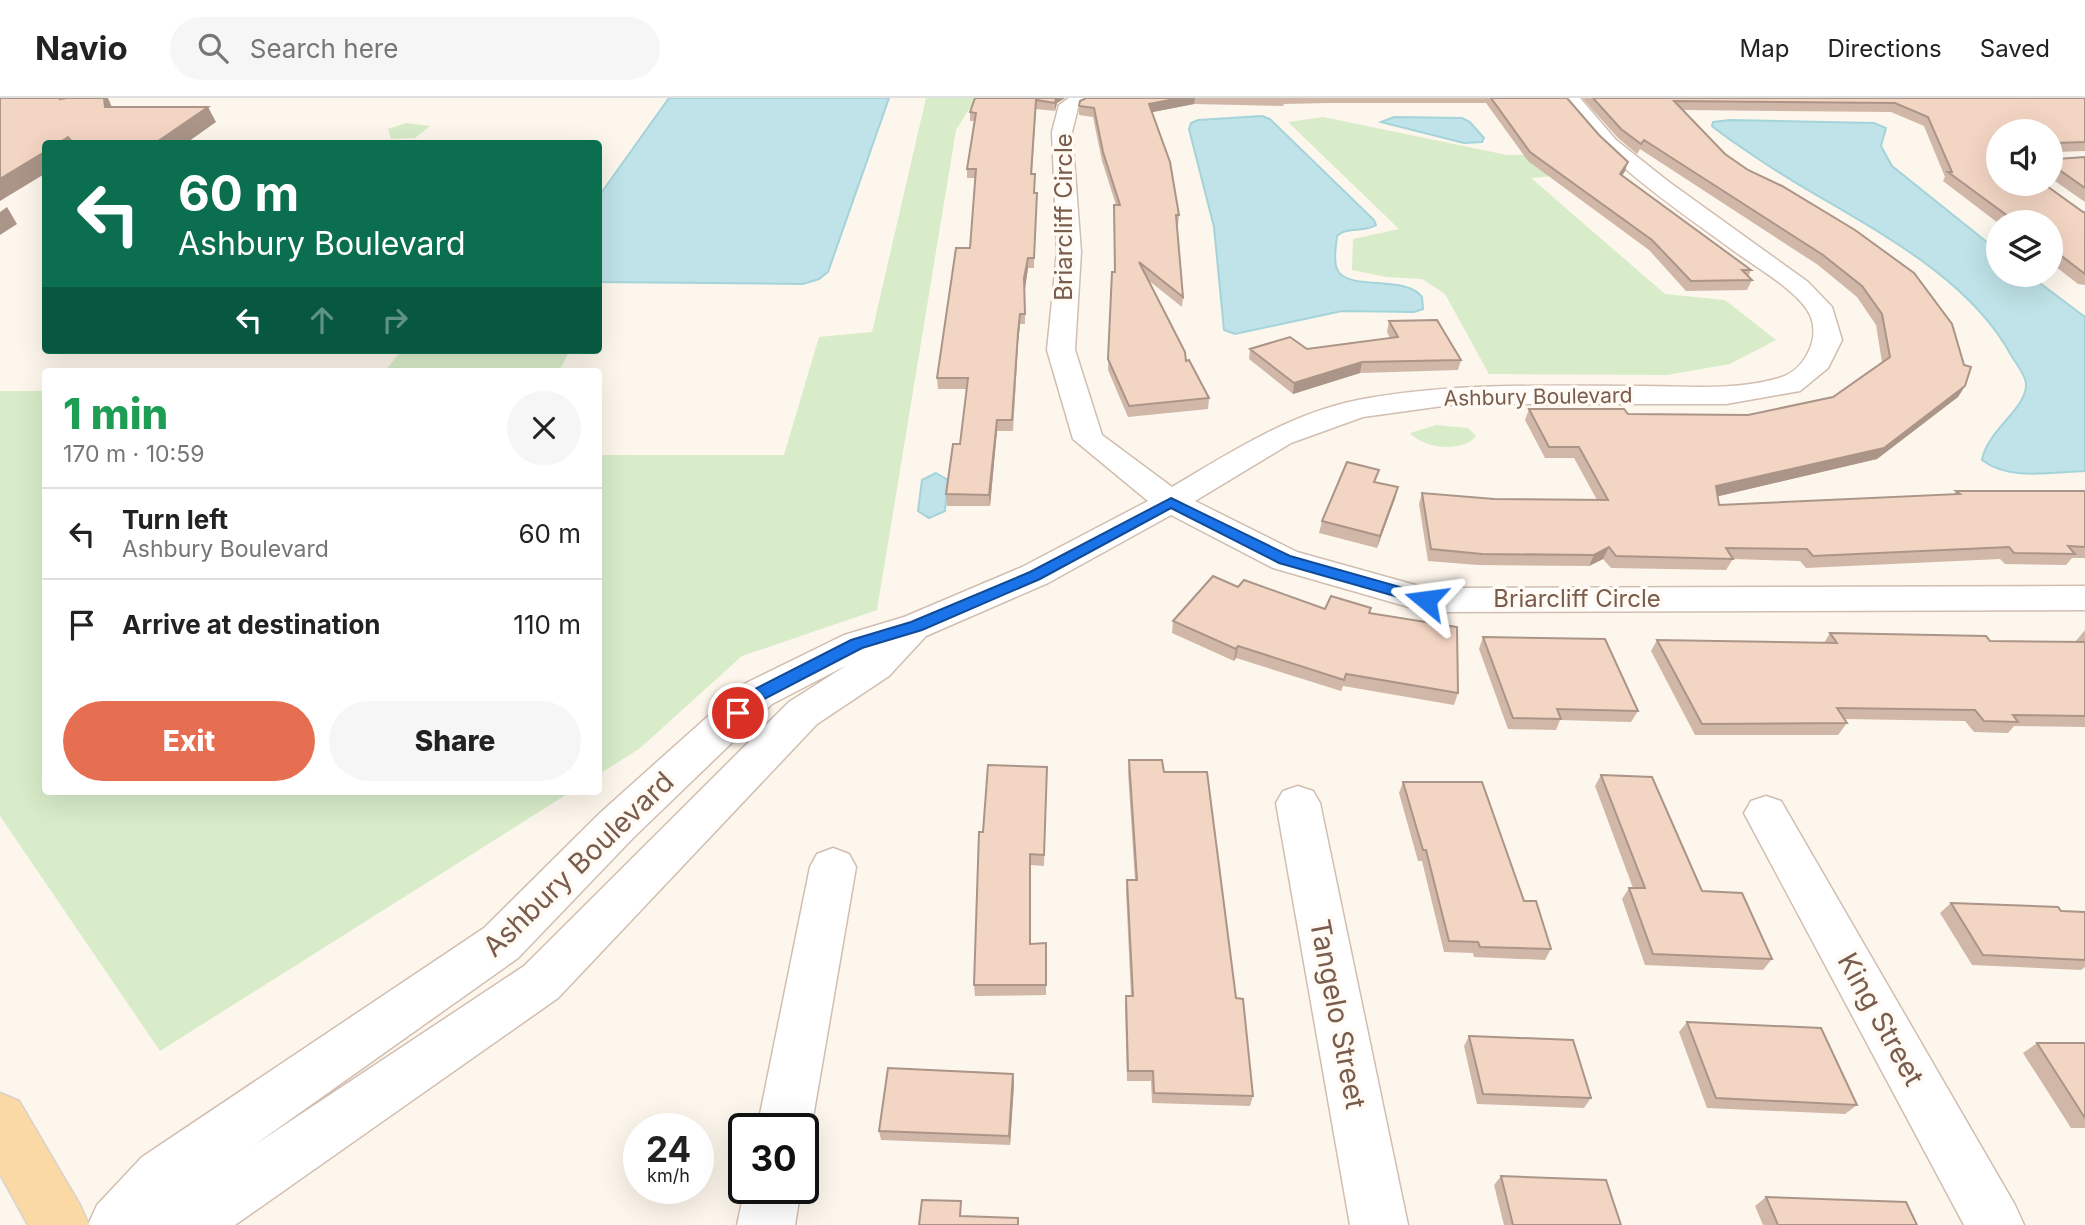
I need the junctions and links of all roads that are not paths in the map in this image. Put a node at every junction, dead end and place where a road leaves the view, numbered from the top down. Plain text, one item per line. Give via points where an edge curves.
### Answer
1 (1085, 98) edge
2 (1570, 98) edge
3 (1171, 502) junction
4 (2085, 598) edge
5 (781, 704) junction
6 (1298, 803) dead end
7 (1766, 813) dead end
8 (833, 867) dead end
9 (501, 943) junction
10 (541, 982) junction
11 (787, 1113) edge
12 (0, 1120) edge
13 (769, 1204) edge
14 (60, 1225) edge
15 (117, 1225) edge
16 (181, 1225) edge
17 (766, 1225) edge
18 (1379, 1225) edge
19 (1995, 1225) edge

1 - 3 street, Briarcliff Circle via 1069,105 1062,132 1069,252 1061,350 1088,439
2 - 3 street, Ashbury Boulevard via 1609,144 1798,287 1823,313 1828,340 1818,362 1790,385 1726,395 1457,395 1358,409 1280,436
3 - 4 street, Briarcliff Circle via 1284,559 1426,600
3 - 5 street, Ashbury Boulevard via 1035,575 917,626 875,666
5 - 9 street, Ashbury Boulevard via 617,825
5 - 10 street, Ashbury Boulevard
6 - 18 street, Tangelo Street
7 - 19 street, King Street
8 - 11 street
9 - 10 street
9 - 15 street, Ashbury Boulevard via 162,1177
10 - 16 street, Ashbury Boulevard
12 - 14 main road
13 - 17 street

